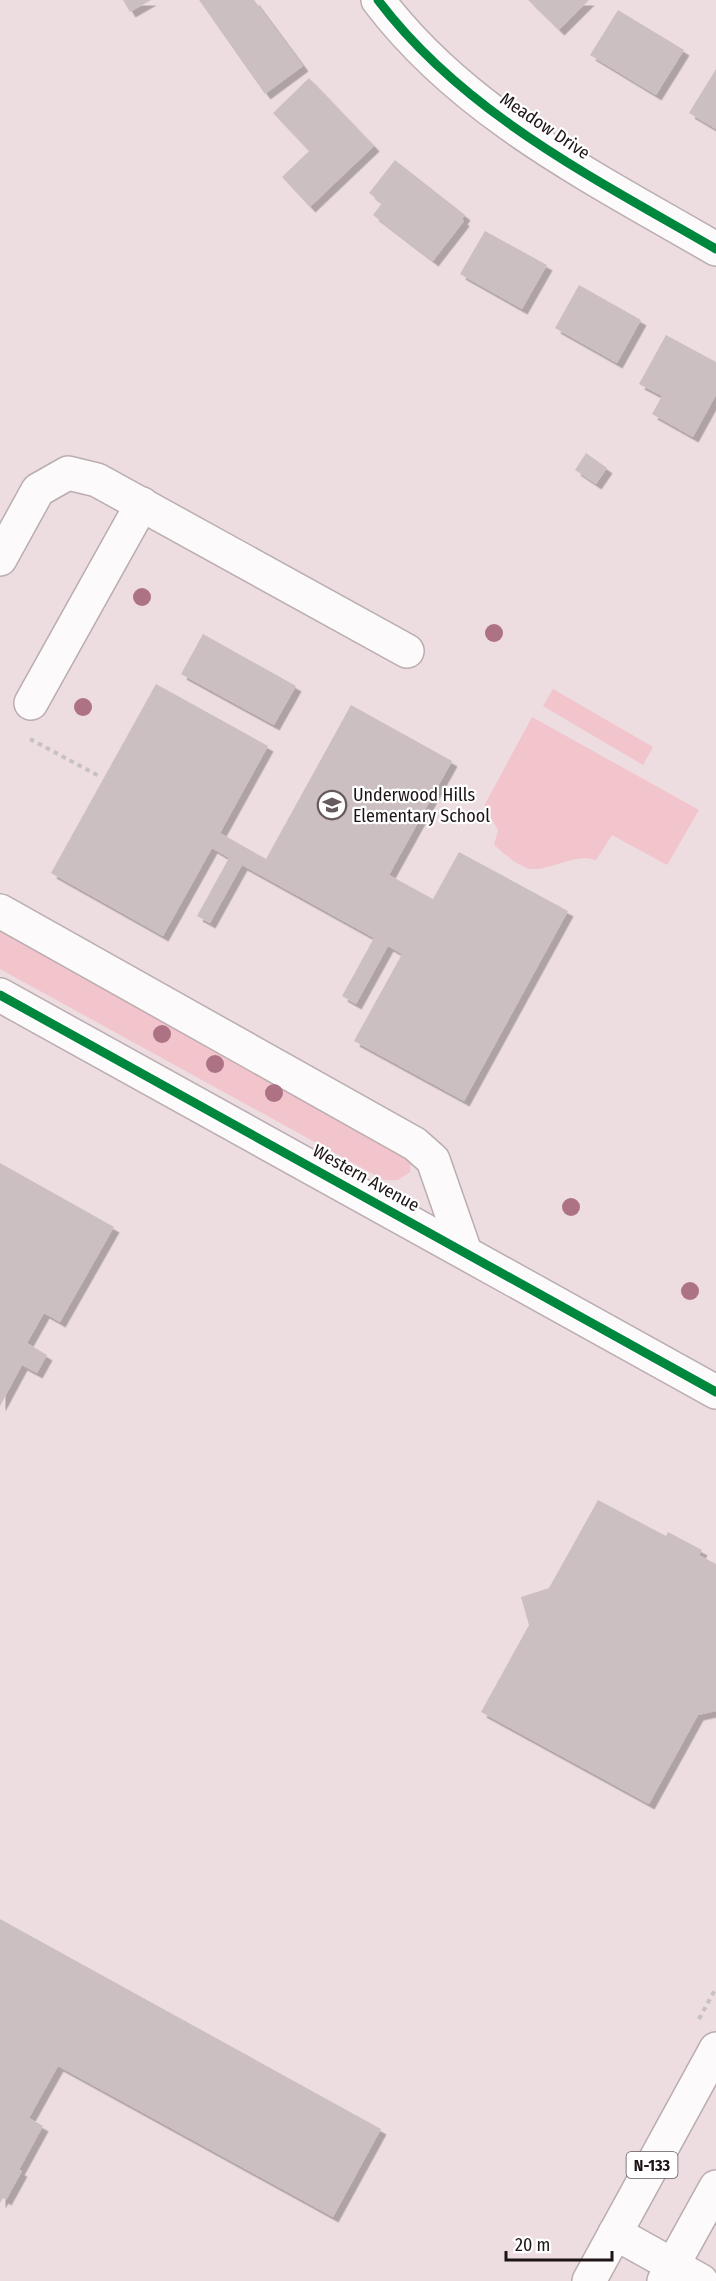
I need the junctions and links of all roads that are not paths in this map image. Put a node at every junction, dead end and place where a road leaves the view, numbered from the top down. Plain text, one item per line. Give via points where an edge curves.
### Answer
1 (378, 0) edge
2 (716, 249) edge
3 (142, 504) junction
4 (0, 559) edge
5 (407, 651) dead end
6 (31, 703) dead end
7 (0, 911) edge
8 (0, 995) edge
9 (465, 1252) junction
10 (716, 1392) edge
11 (716, 2049) edge
12 (716, 2187) edge
13 (615, 2234) junction
14 (668, 2273) edge
15 (588, 2281) edge
16 (701, 2281) edge

1 - 2 street, Meadow Drive via 433,61 496,115 553,154
3 - 4 street via 98,480 68,473 38,490
3 - 5 street
3 - 6 street
7 - 9 street via 415,1144 433,1160
8 - 9 street, Western Avenue
9 - 10 street, Western Avenue
11 - 13 street, N-133
12 - 14 street
13 - 14 street
13 - 15 street, N-133
14 - 16 street

